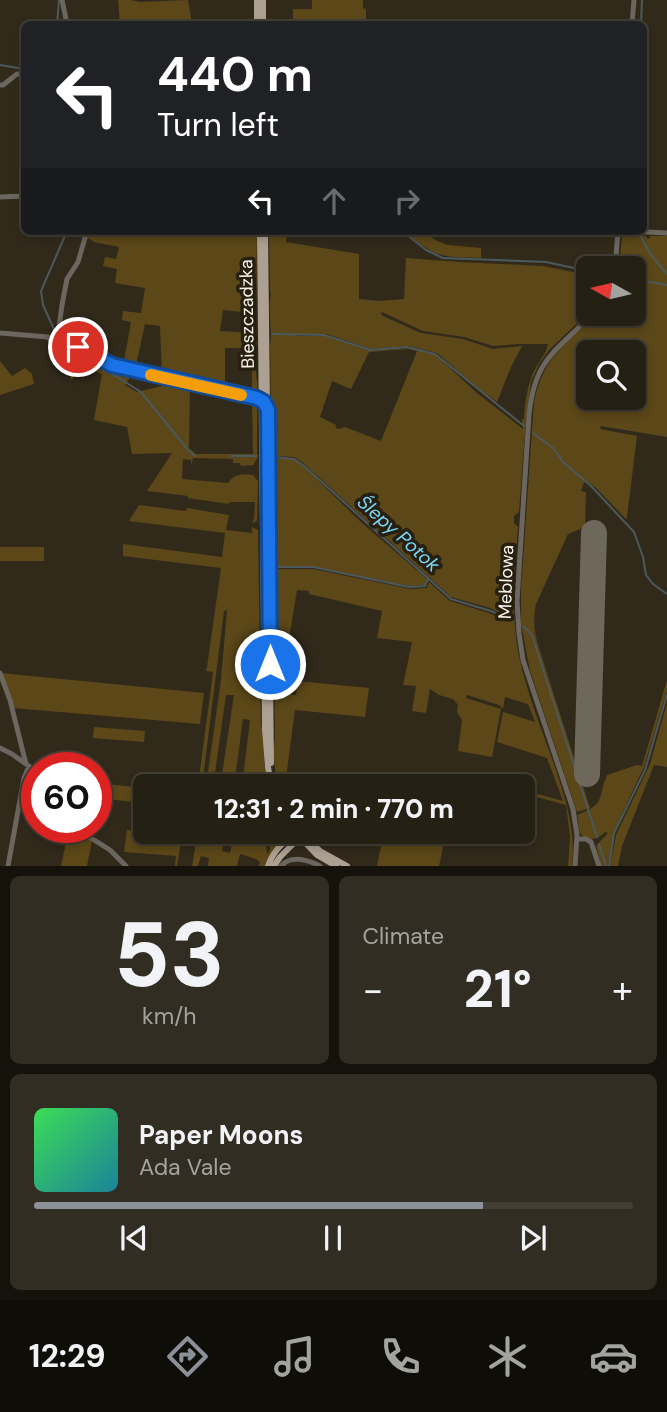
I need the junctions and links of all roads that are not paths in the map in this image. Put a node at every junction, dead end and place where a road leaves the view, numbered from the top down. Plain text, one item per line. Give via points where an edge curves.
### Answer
1 (62, 0) edge
2 (257, 0) edge
3 (263, 0) edge
4 (634, 0) edge
5 (66, 21) edge
6 (257, 21) edge
7 (263, 21) edge
8 (632, 21) edge
9 (21, 74) edge
10 (0, 85) edge
11 (21, 196) edge
12 (0, 197) edge
13 (647, 232) edge
14 (667, 233) edge
15 (87, 235) edge
16 (260, 235) edge
17 (265, 235) edge
18 (618, 235) edge
19 (616, 256) edge
20 (579, 326) edge
21 (0, 333) edge
22 (67, 344) junction
23 (268, 388) junction
24 (261, 398) junction
25 (268, 410) junction
26 (0, 673) edge
27 (0, 748) edge
28 (24, 752) edge
29 (21, 761) edge
30 (270, 774) edge
31 (272, 774) edge
32 (21, 794) edge
33 (577, 839) junction
34 (99, 843) edge
35 (288, 844) joint
36 (297, 844) edge
37 (311, 844) edge
38 (307, 846) joint
39 (8, 866) edge
40 (126, 866) edge
41 (268, 866) edge
42 (274, 866) edge
43 (281, 866) edge
44 (320, 866) edge
45 (335, 866) edge
46 (347, 866) edge
47 (575, 866) edge
48 (600, 866) edge

1 - 5 street
2 - 6 main road
3 - 7 main road
4 - 8 street
9 - 10 street
11 - 12 street
13 - 14 street
15 - 22 street via 67,279 62,305 59,327
16 - 24 main road, Bieszczadzka
17 - 23 main road, Bieszczadzka
18 - 19 street
20 - 33 street, Meblowa via 550,354 534,386 517,601 523,660 571,802
21 - 22 street via 48,337
22 - 24 street via 112,365
23 - 24 street, Bieszczadzka
23 - 25 main road, Bieszczadzka
24 - 25 street
24 - 30 main road, Bieszczadzka via 265,729
25 - 31 main road, Bieszczadzka
26 - 28 street
27 - 29 street
32 - 39 street
33 - 47 street, Meblowa
33 - 48 street via 591,842
34 - 40 street
35 - 41 main road via 274,854
35 - 42 main road
36 - 38 main road
37 - 46 main road
38 - 45 main road
43 - 44 street via 293,860

